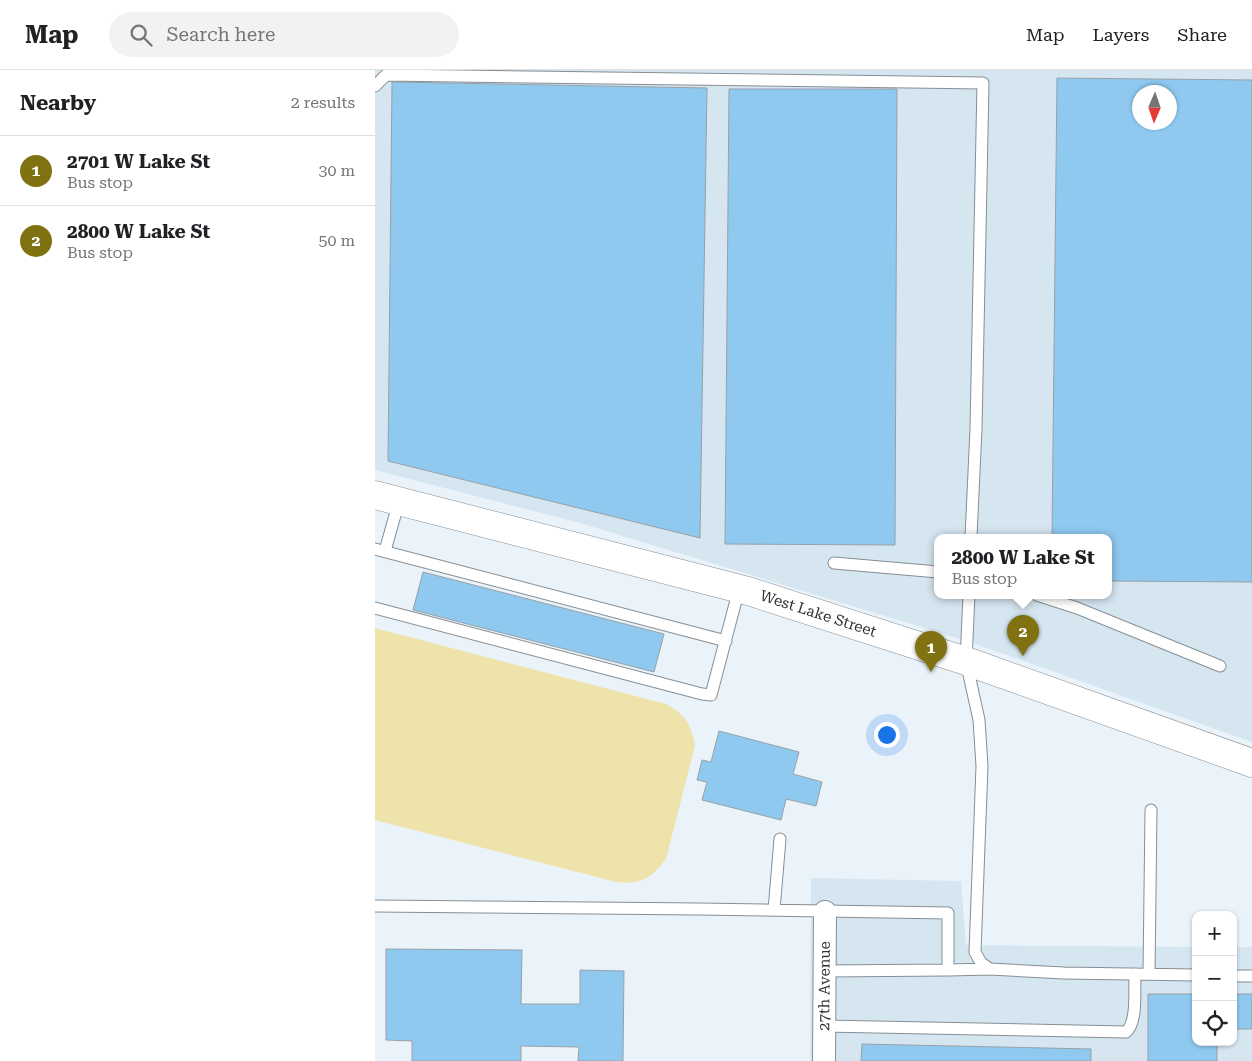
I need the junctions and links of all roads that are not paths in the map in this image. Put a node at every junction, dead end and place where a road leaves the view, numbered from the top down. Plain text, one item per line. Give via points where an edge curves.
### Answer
1 (375, 86) edge
2 (387, 498) edge
3 (971, 534) edge
4 (380, 550) edge
5 (834, 563) dead end
6 (934, 572) edge
7 (739, 589) junction
8 (969, 599) edge
9 (1049, 599) edge
10 (375, 608) edge
11 (726, 641) junction
12 (966, 661) junction
13 (1220, 666) dead end
14 (1252, 764) edge
15 (1151, 810) dead end
16 (781, 840) dead end
17 (375, 906) edge
18 (774, 910) junction
19 (825, 912) junction
20 (990, 969) junction
21 (948, 970) junction
22 (825, 971) junction
23 (1135, 974) junction
24 (1149, 974) junction
25 (1192, 975) edge
26 (1237, 976) edge
27 (1252, 976) edge
28 (824, 1026) junction
29 (824, 1061) edge

1 - 3 lane via 386,74 983,83
2 - 4 lane
2 - 7 main road, West Lake Street
4 - 11 lane
5 - 6 lane
7 - 11 lane
7 - 12 main road, West Lake Street
8 - 12 lane
9 - 13 lane
10 - 11 lane via 711,695
12 - 14 main road, West Lake Street
12 - 20 lane via 979,720 982,766 975,952 981,963
15 - 24 lane
16 - 18 lane
17 - 18 lane
18 - 19 lane
19 - 21 lane via 948,913
19 - 22 street, 27th Avenue
20 - 21 lane
20 - 23 lane
21 - 22 lane
22 - 28 street, 27th Avenue
23 - 24 lane
23 - 28 lane via 1134,1014 1131,1028 1126,1032
24 - 25 lane
26 - 27 lane
28 - 29 street, 27th Avenue

